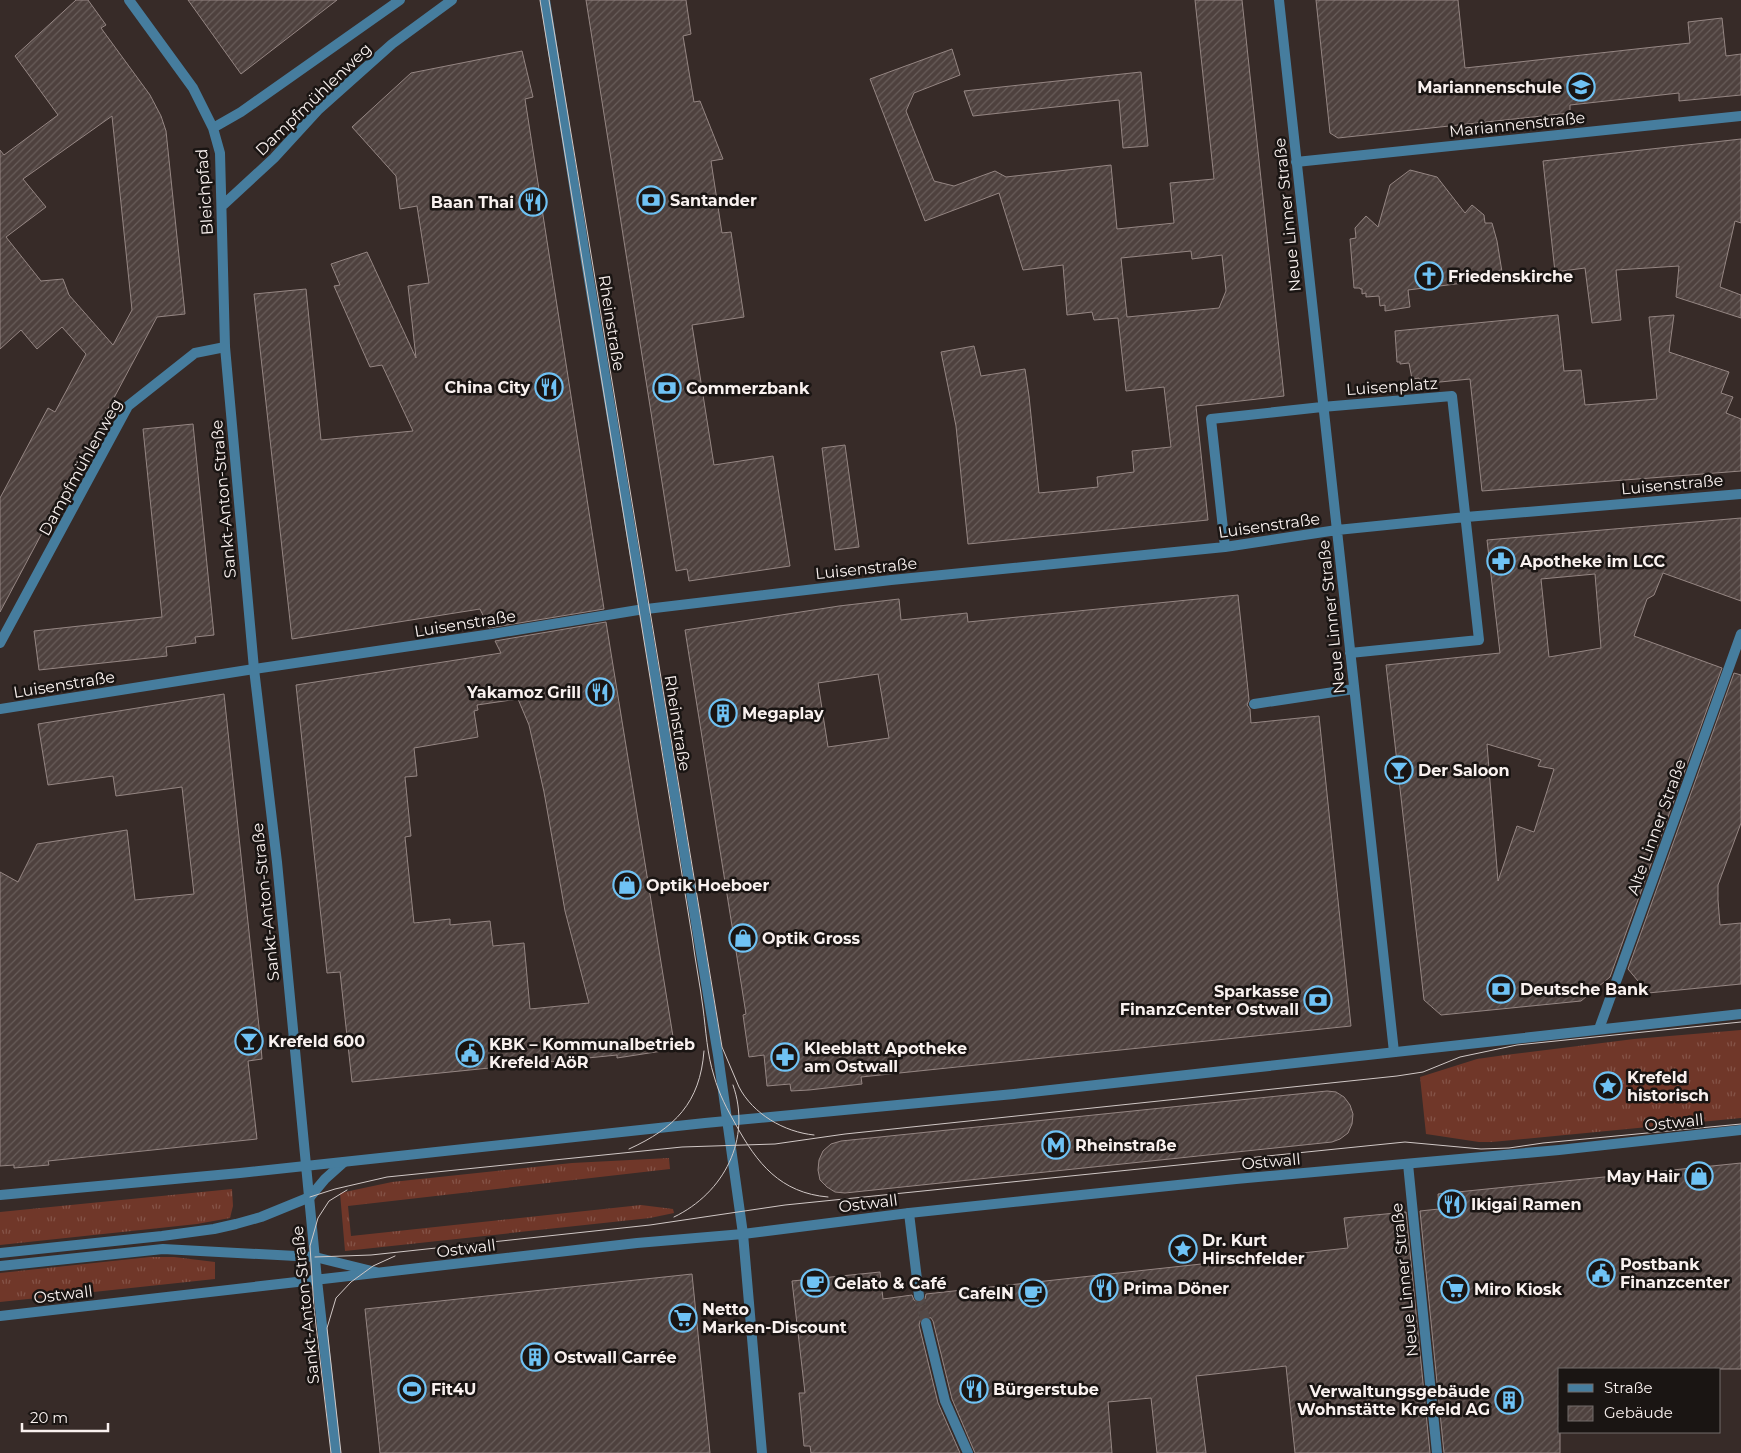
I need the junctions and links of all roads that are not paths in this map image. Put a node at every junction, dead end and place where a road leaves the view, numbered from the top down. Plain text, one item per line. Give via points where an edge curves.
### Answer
1 (128, 0) edge
2 (400, 0) edge
3 (452, 0) edge
4 (545, 0) edge
5 (1279, 0) edge
6 (1741, 116) edge
7 (213, 128) junction
8 (1296, 162) junction
9 (222, 206) junction
10 (225, 347) junction
11 (1322, 407) junction
12 (1741, 494) edge
13 (1466, 517) junction
14 (1337, 530) junction
15 (1225, 547) junction
16 (644, 609) junction
17 (1741, 634) edge
18 (0, 643) edge
19 (1350, 653) junction
20 (254, 669) junction
21 (1354, 690) junction
22 (1254, 704) dead end
23 (0, 709) edge
24 (1741, 1014) edge
25 (1599, 1029) junction
26 (1394, 1052) junction
27 (728, 1121) junction
28 (1741, 1130) edge
29 (344, 1162) junction
30 (1408, 1164) junction
31 (307, 1166) junction
32 (0, 1195) edge
33 (310, 1197) junction
34 (909, 1213) junction
35 (743, 1234) junction
36 (0, 1253) edge
37 (315, 1257) junction
38 (0, 1266) edge
39 (378, 1273) junction
40 (317, 1280) junction
41 (919, 1296) tunnel mouth
42 (0, 1316) edge
43 (926, 1323) tunnel mouth
44 (336, 1453) edge
45 (762, 1453) edge
46 (968, 1453) edge
47 (1437, 1453) edge

1 - 7 street, Bleichpfad via 193,88
2 - 7 street, Dampfmühlenweg via 241,112
3 - 9 street, Dampfmühlenweg via 392,44
4 - 16 street, Rheinstraße
5 - 8 street, Neue Linner Straße
6 - 8 street, Mariannenstraße
7 - 9 street, Bleichpfad via 220,153
8 - 11 street, Neue Linner Straße
9 - 10 street, Bleichpfad
10 - 18 street, Dampfmühlenweg via 195,353 128,406
10 - 20 street, Sankt-Anton-Straße
11 - 13 street, Luisenplatz via 1452,396
11 - 14 street, Neue Linner Straße
11 - 15 street, Luisenplatz via 1211,419
12 - 13 street, Luisenstraße
13 - 14 street, Luisenstraße
13 - 19 street, Luisenplatz via 1479,640
14 - 15 street, Luisenstraße
14 - 19 street, Neue Linner Straße
15 - 16 street, Luisenstraße
16 - 20 street, Luisenstraße
16 - 27 street, Rheinstraße
17 - 25 street, Alte Linner Straße
19 - 21 street, Neue Linner Straße
20 - 23 street, Luisenstraße
20 - 31 street, Sankt-Anton-Straße
21 - 22 street
21 - 26 street, Neue Linner Straße
24 - 25 street
25 - 26 street
26 - 27 street via 1034,1092
27 - 29 street
27 - 35 street, Rheinstraße
28 - 30 street, Ostwall
29 - 31 street
29 - 33 street
30 - 34 street, Ostwall
30 - 47 street, Neue Linner Straße
31 - 32 street
31 - 33 street, Sankt-Anton-Straße
33 - 36 street via 261,1217 214,1229
33 - 37 street, Sankt-Anton-Straße
34 - 35 street, Ostwall
34 - 41 street
35 - 39 street, Ostwall via 638,1242
35 - 45 street, Rheinstraße
37 - 38 street via 163,1249
37 - 39 street
37 - 40 street, Sankt-Anton-Straße
39 - 40 street, Ostwall
40 - 42 street, Ostwall
40 - 44 street, Sankt-Anton-Straße
43 - 46 street via 945,1401

